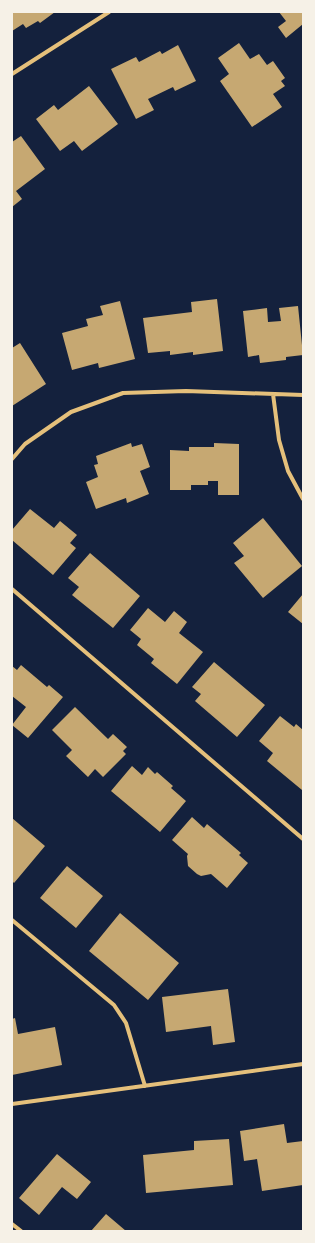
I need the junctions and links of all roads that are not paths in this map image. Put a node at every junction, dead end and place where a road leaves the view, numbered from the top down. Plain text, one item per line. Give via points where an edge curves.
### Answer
1 (109, 12) edge
2 (12, 74) edge
3 (273, 394) junction
4 (303, 395) edge
5 (12, 459) edge
6 (303, 499) edge
7 (12, 589) edge
8 (303, 838) edge
9 (12, 920) edge
10 (303, 1064) edge
11 (145, 1086) junction
12 (12, 1104) edge
13 (12, 1224) edge
14 (21, 1231) edge

1 - 2 street
3 - 4 street
3 - 5 street via 123,393 71,412 25,444
3 - 6 street via 279,440 288,471
7 - 8 street
9 - 11 street via 114,1005 126,1023
10 - 11 street
11 - 12 street
13 - 14 street

